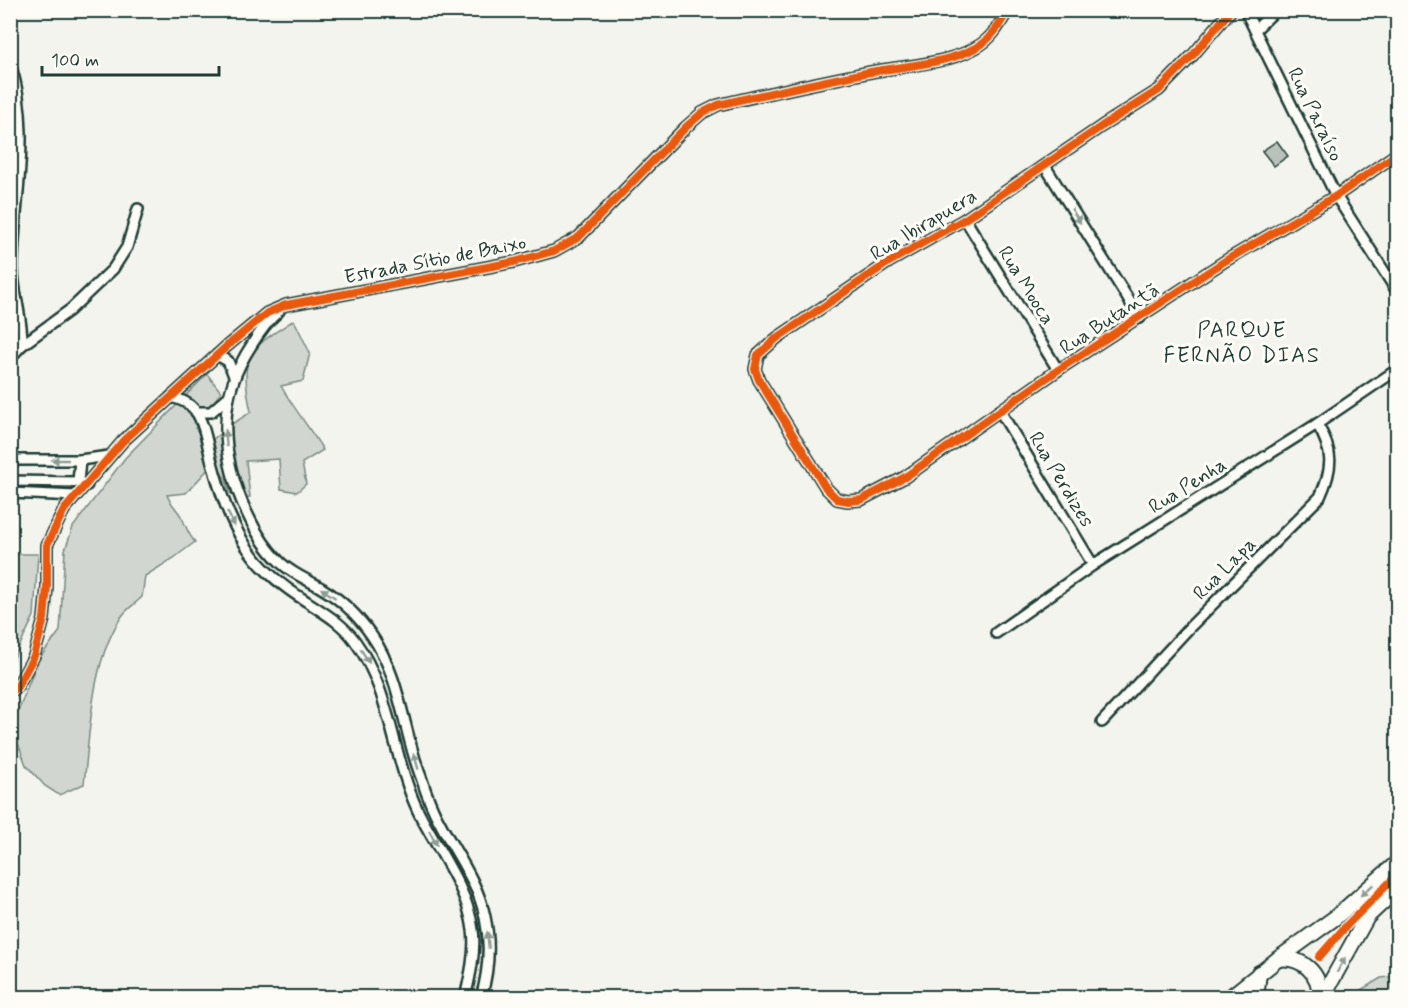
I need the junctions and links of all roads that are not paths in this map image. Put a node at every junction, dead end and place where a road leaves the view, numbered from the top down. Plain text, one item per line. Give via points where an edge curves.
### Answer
1 (1008, 10) edge
2 (1231, 10) edge
3 (1245, 10) edge
4 (1276, 10) edge
5 (1255, 30) junction
6 (10, 64) edge
7 (1398, 153) edge
8 (1045, 166) junction
9 (1336, 195) junction
10 (138, 209) dead end
11 (965, 219) junction
12 (1398, 293) edge
13 (286, 305) junction
14 (1140, 318) junction
15 (22, 345) junction
16 (217, 355) junction
17 (10, 358) edge
18 (1398, 369) edge
19 (1058, 370) junction
20 (234, 376) junction
21 (182, 387) junction
22 (171, 397) junction
23 (228, 397) junction
24 (187, 403) junction
25 (1000, 411) junction
26 (196, 412) junction
27 (1317, 424) junction
28 (109, 456) junction
29 (10, 460) edge
30 (80, 460) junction
31 (10, 481) edge
32 (82, 484) junction
33 (10, 494) edge
34 (76, 496) junction
35 (837, 499) joint
36 (1093, 565) junction
37 (996, 633) dead end
38 (10, 693) edge
39 (1102, 722) dead end
40 (1398, 862) edge
41 (1398, 888) edge
42 (1278, 958) junction
43 (1259, 973) junction
44 (465, 998) edge
45 (481, 998) edge
46 (1229, 998) edge
47 (1256, 998) edge
48 (1321, 998) edge

1 - 13 street, Estrada Sítio de Baixo via 986,42 972,50 718,105 702,113 579,237 554,251
2 - 8 street, Rua Ibirapuera via 1159,90
3 - 5 street, Rua Paraíso
4 - 5 street
5 - 9 street, Rua Paraíso
6 - 15 street via 21,117 13,281
7 - 9 street, Rua Butantã
8 - 11 street, Rua Ibirapuera
8 -> 14 street
9 - 12 street, Rua Paraíso
9 - 14 street, Rua Butantã
10 - 15 street via 127,247 113,269 70,310
11 - 19 street, Rua Mooca
11 - 35 street, Rua Ibirapuera via 889,262 758,355 755,369 759,380 800,449
13 - 16 street, Estrada Sítio de Baixo via 256,320
13 - 20 street via 261,330
14 - 19 street, Rua Butantã
15 - 17 street
16 - 20 street via 228,361
16 - 21 street, Estrada Sítio de Baixo
18 - 27 street, Rua Penha
19 - 25 street, Rua Butantã
20 - 23 street
21 - 22 street, Estrada Sítio de Baixo
21 - 24 street
22 - 24 street
22 - 28 street, Estrada Sítio de Baixo
23 - 26 street via 211,412
45 -> 23 street via 490,960 485,915 479,894 440,824 420,775 385,661 356,615 323,588 298,576 258,536 238,492 228,455
24 - 26 street
25 - 35 street, Rua Butantã via 875,494 861,500
25 - 36 street, Rua Perdizes
26 -> 44 street via 228,513 248,548 268,573 347,631 370,665 412,796 461,890 472,921 473,956
27 - 36 street, Rua Penha
27 - 39 street, Rua Lapa via 1327,441 1330,459 1320,497
28 - 30 street
28 - 32 street, Estrada Sítio de Baixo
30 -> 29 street
30 - 32 street
31 - 32 street
32 - 34 street, Estrada Sítio de Baixo
33 - 34 street
34 - 38 street, Estrada Sítio de Baixo via 64,510 47,545 44,619 34,656
36 - 37 street, Rua Penha
40 -> 42 street via 1336,917
48 -> 41 street via 1367,917
42 - 43 street
42 - 48 street via 1293,959 1310,969
43 - 46 street
43 - 47 street

